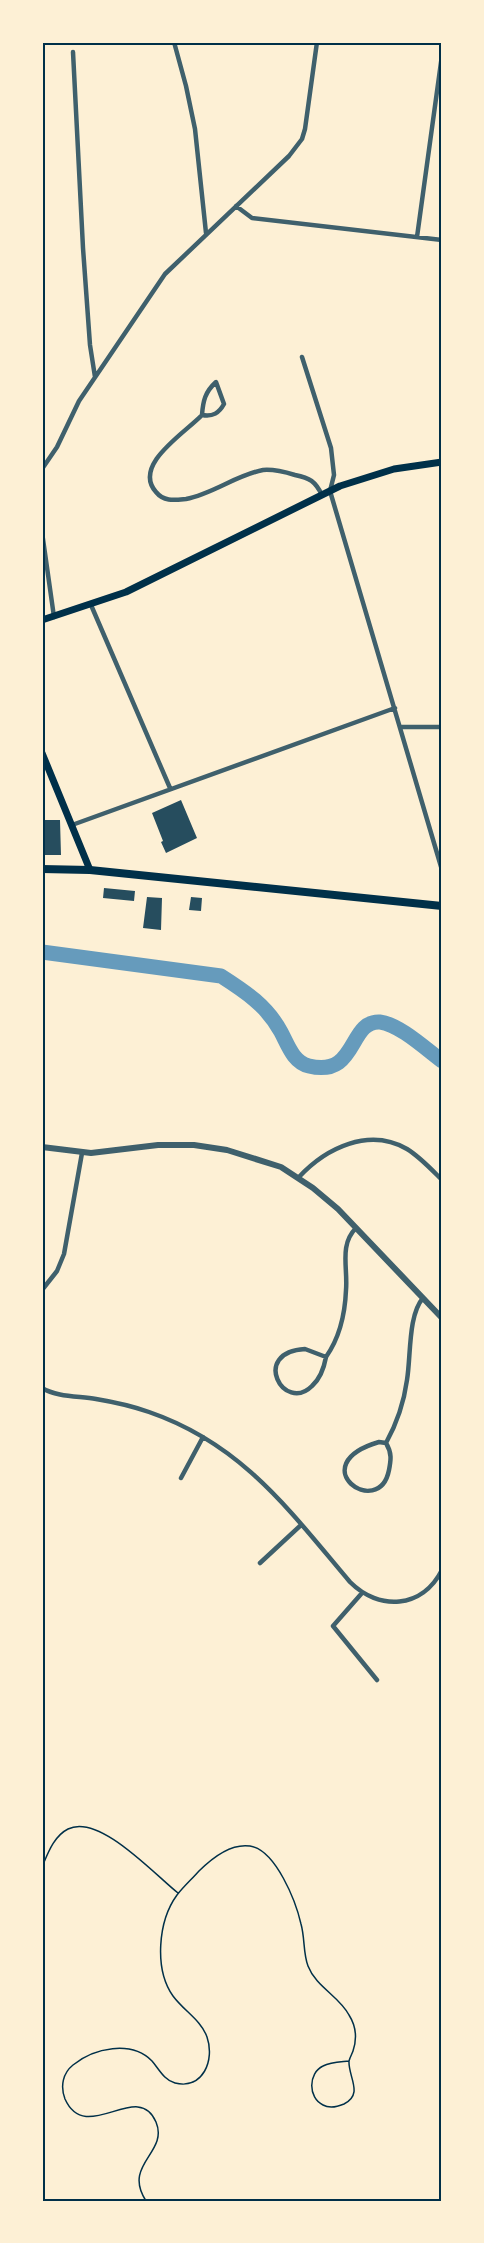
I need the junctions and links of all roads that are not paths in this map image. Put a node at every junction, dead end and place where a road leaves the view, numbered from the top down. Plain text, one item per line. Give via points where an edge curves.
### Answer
1 (174, 42) edge
2 (317, 42) edge
3 (73, 52) dead end
4 (442, 55) edge
5 (236, 206) junction
6 (206, 233) junction
7 (417, 237) junction
8 (442, 240) edge
9 (302, 357) dead end
10 (95, 377) junction
11 (202, 415) junction
12 (442, 462) edge
13 (42, 469) edge
14 (326, 493) junction
15 (42, 532) edge
16 (91, 605) junction
17 (54, 617) junction
18 (42, 620) edge
19 (394, 708) junction
20 (400, 727) junction
21 (442, 727) edge
22 (42, 753) edge
23 (170, 788) junction
24 (72, 825) junction
25 (42, 869) edge
26 (90, 870) junction
27 (442, 870) edge
28 (442, 906) edge
29 (42, 1147) edge
30 (82, 1153) junction
31 (299, 1177) junction
32 (442, 1180) edge
33 (356, 1228) junction
34 (42, 1290) edge
35 (423, 1298) junction
36 (442, 1318) edge
37 (326, 1357) junction
38 (43, 1388) edge
39 (203, 1437) junction
40 (386, 1443) junction
41 (181, 1478) dead end
42 (301, 1525) junction
43 (260, 1563) dead end
44 (442, 1570) edge
45 (362, 1593) junction
46 (377, 1680) dead end

1 - 6 street via 195,129
2 - 5 street via 302,139 290,156
3 - 10 street via 83,248
4 - 7 street
5 - 6 street
5 - 7 street via 252,218
6 - 10 street via 165,274
7 - 8 street
9 - 14 street via 332,448 334,475
10 - 13 street
11 - 11 street via 208,388 216,382 224,404 220,411
11 - 14 street via 160,453 151,469 149,479 159,496 170,501 189,498 265,470 304,477
12 - 14 main road via 378,472
14 - 16 main road via 126,592
14 - 19 street
15 - 17 street
16 - 17 main road
16 - 23 street
17 - 18 main road
19 - 20 street
19 - 23 street
20 - 21 street
20 - 27 street
22 - 24 main road
23 - 24 street
24 - 26 main road
25 - 26 main road
26 - 28 main road
29 - 30 street
30 - 31 street via 194,1145 262,1159
30 - 34 street via 64,1254
31 - 32 street via 339,1147 377,1139 405,1148
31 - 33 street
33 - 35 street
33 - 37 street via 346,1244 341,1327
35 - 36 street
35 - 40 street via 414,1311 398,1419
37 - 37 street via 305,1349 284,1355 274,1370 280,1386 295,1394 310,1389 320,1378
38 - 39 street via 141,1409
39 - 41 street
39 - 42 street via 231,1454 263,1482
40 - 40 street via 391,1456 384,1483 369,1491 352,1485 345,1473 347,1461 370,1445
42 - 43 street
42 - 45 street
44 - 45 street via 432,1585 410,1599 380,1601
45 - 46 street via 333,1626

